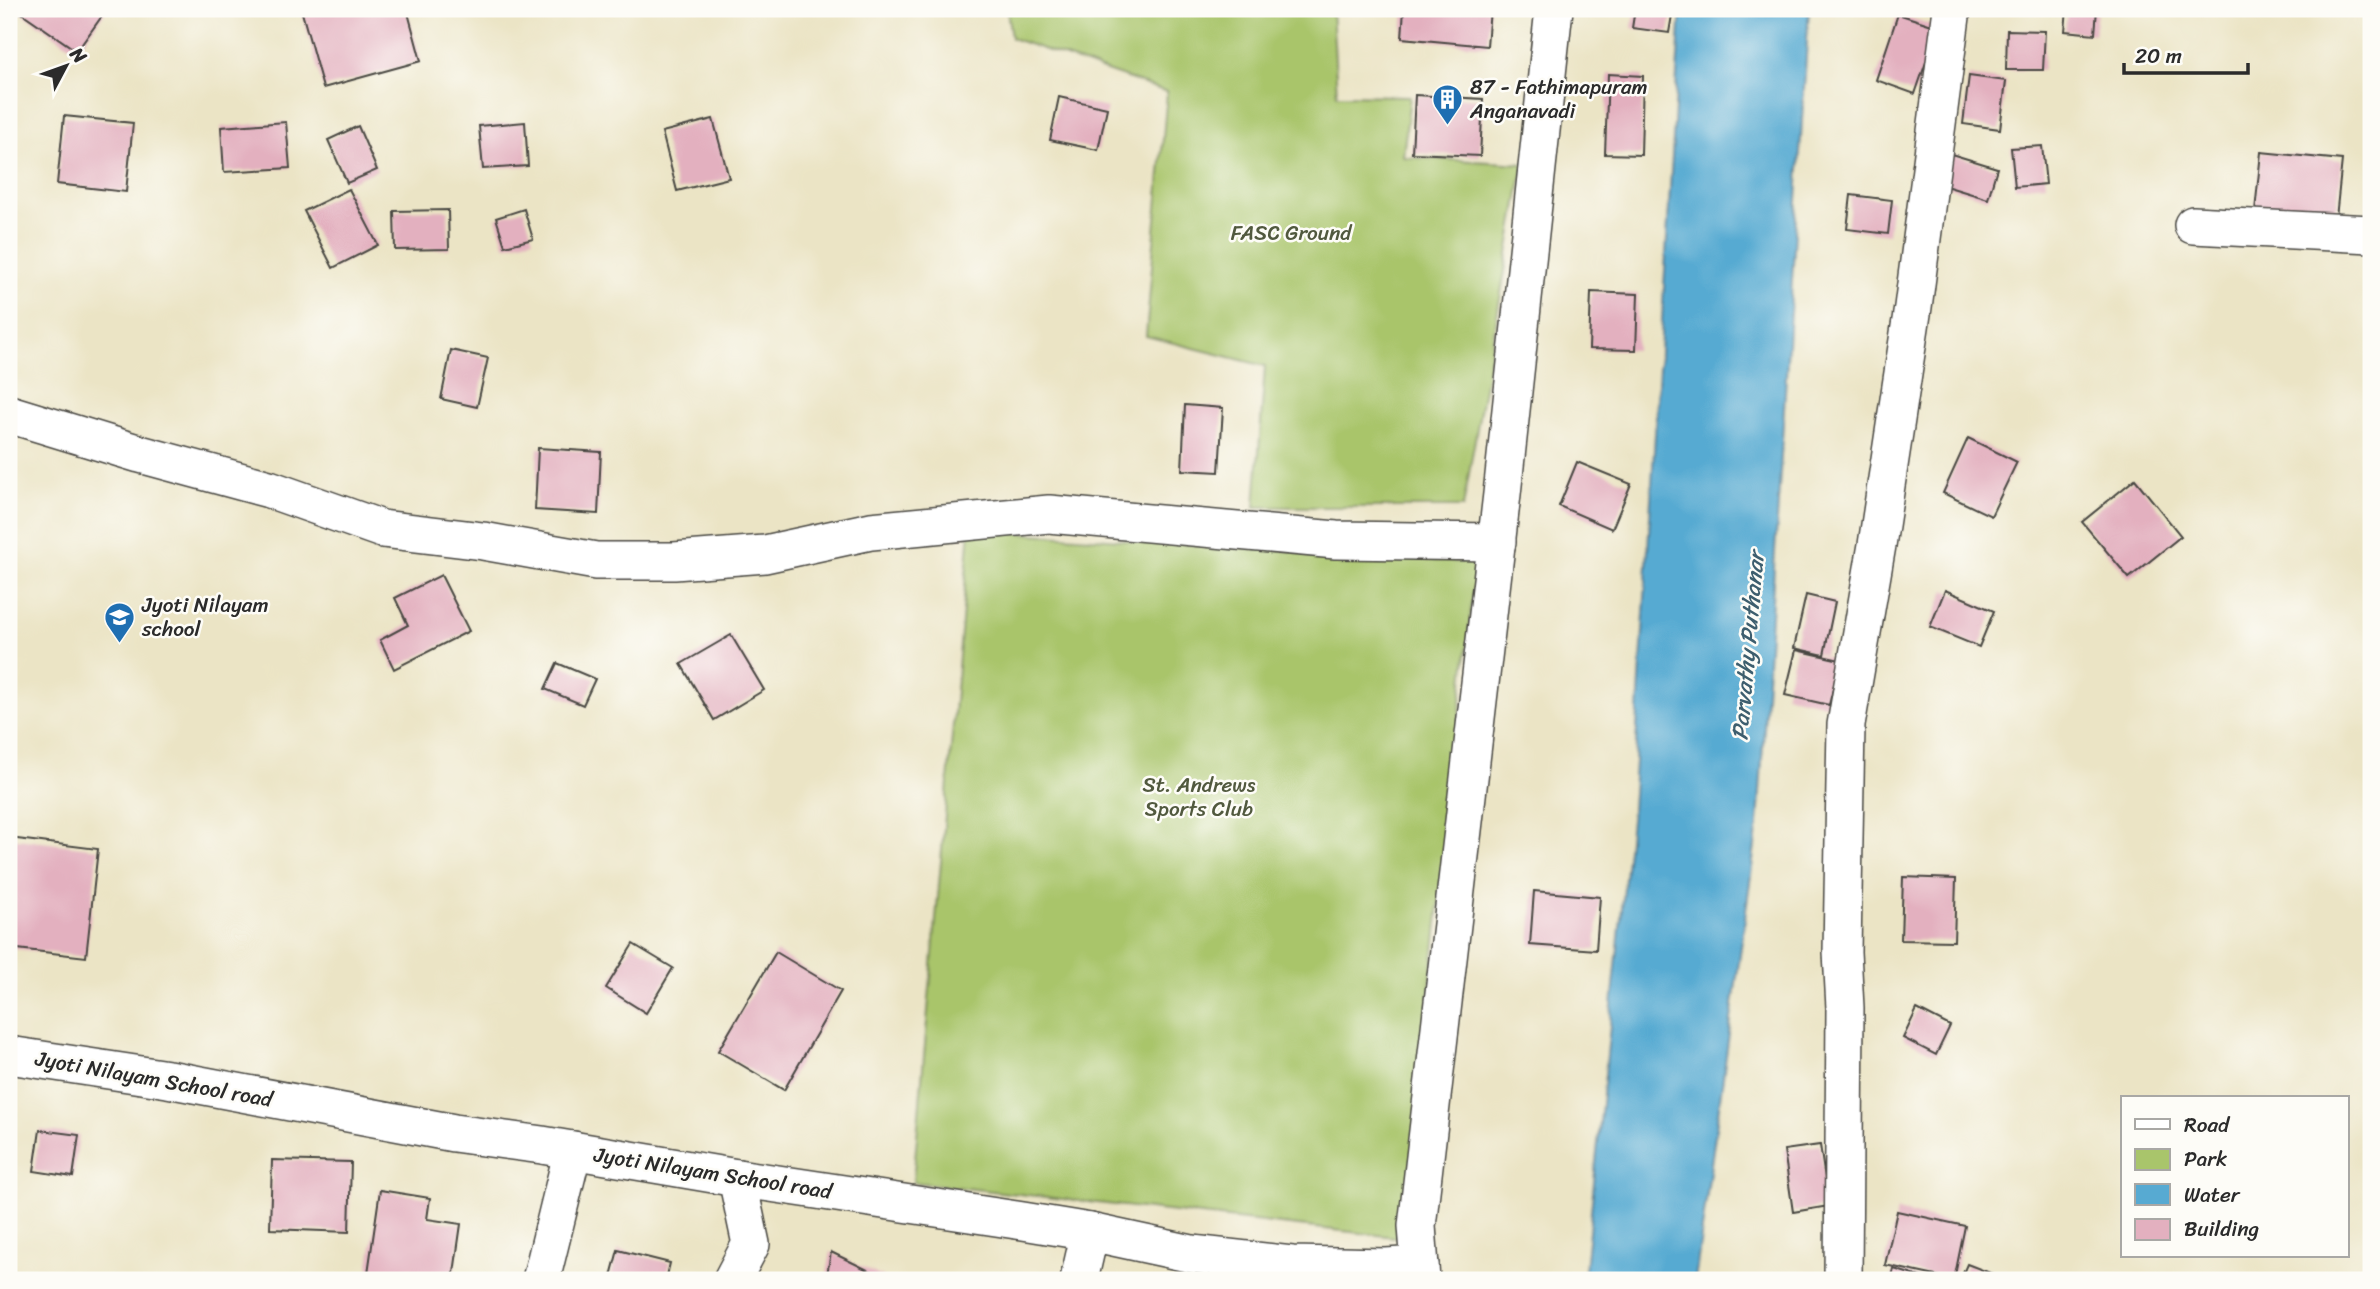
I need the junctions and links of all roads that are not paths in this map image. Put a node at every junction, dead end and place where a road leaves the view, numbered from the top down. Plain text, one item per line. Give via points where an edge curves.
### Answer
1 (1554, 9) edge
2 (1952, 9) edge
3 (2193, 225) dead end
4 (2371, 234) edge
5 (9, 414) edge
6 (1497, 541) junction
7 (9, 1055) edge
8 (573, 1150) junction
9 (737, 1178) junction
10 (1090, 1232) junction
11 (1420, 1273) edge
12 (541, 1280) edge
13 (732, 1280) edge
14 (1079, 1280) edge
15 (1843, 1280) edge

1 - 6 street
2 - 15 street via 1913,307 1846,725
3 - 4 street
5 - 6 street via 269,489 382,528 596,561 765,554 871,531 1049,514 1336,540
6 - 11 street via 1417,1226
7 - 8 street, Jyoti Nilayam School road
8 - 9 street, Jyoti Nilayam School road
8 - 12 street
9 - 10 street, Jyoti Nilayam School road
9 - 13 street via 751,1244
10 - 11 street, Jyoti Nilayam School road via 1192,1254
10 - 14 street

